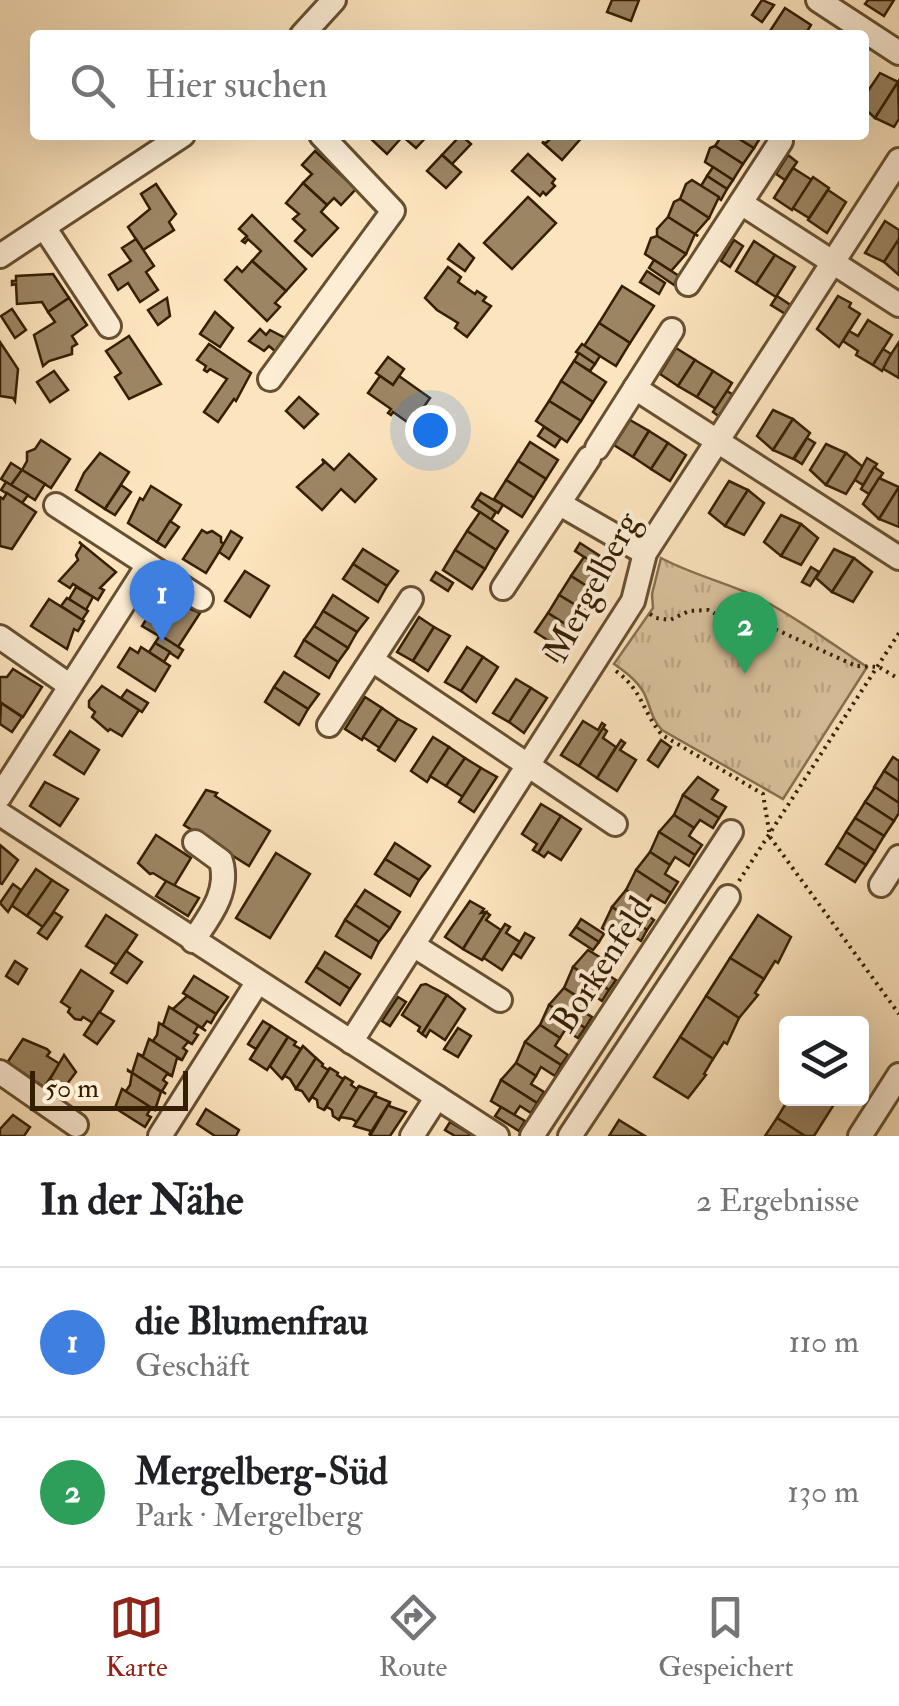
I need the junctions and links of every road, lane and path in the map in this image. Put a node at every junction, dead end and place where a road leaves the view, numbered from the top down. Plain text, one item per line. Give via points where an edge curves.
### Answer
1 (334, 0) edge
2 (818, 0) edge
3 (307, 30) edge
4 (864, 30) edge
5 (869, 33) edge
6 (899, 53) edge
7 (175, 140) edge
8 (325, 140) edge
9 (782, 141) dead end
10 (899, 160) edge
11 (741, 203) junction
12 (44, 227) junction
13 (0, 256) edge
14 (832, 262) junction
15 (688, 284) dead end
16 (899, 304) edge
17 (109, 326) dead end
18 (672, 330) dead end
19 (270, 378) dead end
20 (635, 388) junction
21 (719, 441) junction
22 (560, 504) junction
23 (56, 505) dead end
24 (645, 552) junction
25 (899, 558) edge
26 (148, 565) junction
27 (504, 588) dead end
28 (411, 598) dead end
29 (201, 599) dead end
30 (633, 601) junction
31 (899, 634) edge
32 (0, 637) edge
33 (598, 658) junction
34 (372, 660) junction
35 (878, 667) junction
36 (899, 679) edge
37 (69, 685) junction
38 (330, 726) dead end
39 (526, 766) junction
40 (0, 796) edge
41 (0, 814) edge
42 (615, 824) dead end
43 (731, 832) dead end
44 (770, 838) junction
45 (195, 842) dead end
46 (899, 857) edge
47 (881, 885) dead end
48 (728, 897) joint
49 (193, 941) junction
50 (413, 945) junction
51 (257, 982) junction
52 (500, 1000) dead end
53 (899, 1014) edge
54 (352, 1042) junction
55 (0, 1072) edge
56 (899, 1075) edge
57 (436, 1098) junction
58 (76, 1125) dead end
59 (160, 1136) edge
60 (412, 1136) edge
61 (497, 1136) edge
62 (532, 1136) edge
63 (570, 1136) edge
64 (860, 1136) edge

1 - 3 street
2 - 4 street
5 - 6 street
7 - 12 street
8 - 19 street via 392,212
9 - 11 street
10 - 14 street, Mergelberg
11 - 14 street
11 - 15 street
12 - 13 street
12 - 17 street
14 - 16 street
14 - 21 street, Mergelberg
18 - 20 street
20 - 21 street
20 - 22 street
21 - 24 street, Mergelberg
21 - 25 street
22 - 24 street
22 - 27 street
23 - 26 street
24 - 30 street, Mergelberg
26 - 29 street
26 - 37 street
28 - 34 street
30 - 33 street, Mergelberg
30 - 35 path via 670,620 708,610 754,634 778,630 856,666
31 - 35 path
32 - 37 street
33 - 39 street, Mergelberg
33 - 44 path via 636,686 662,734 763,794
34 - 38 street
34 - 39 street
35 - 36 path
35 - 44 path
37 - 40 street
39 - 42 street
39 - 50 street, Mergelberg
41 - 49 street
43 - 62 street, Borkenfeld
44 - 48 path
44 - 53 path
45 - 49 street via 220,862 224,880
46 - 47 street
48 - 63 street, Borkenfeld
49 - 51 street
50 - 52 street
50 - 54 street, Mergelberg
51 - 54 street
51 - 59 street
54 - 57 street
55 - 58 street
56 - 64 street
57 - 60 street
57 - 61 street

